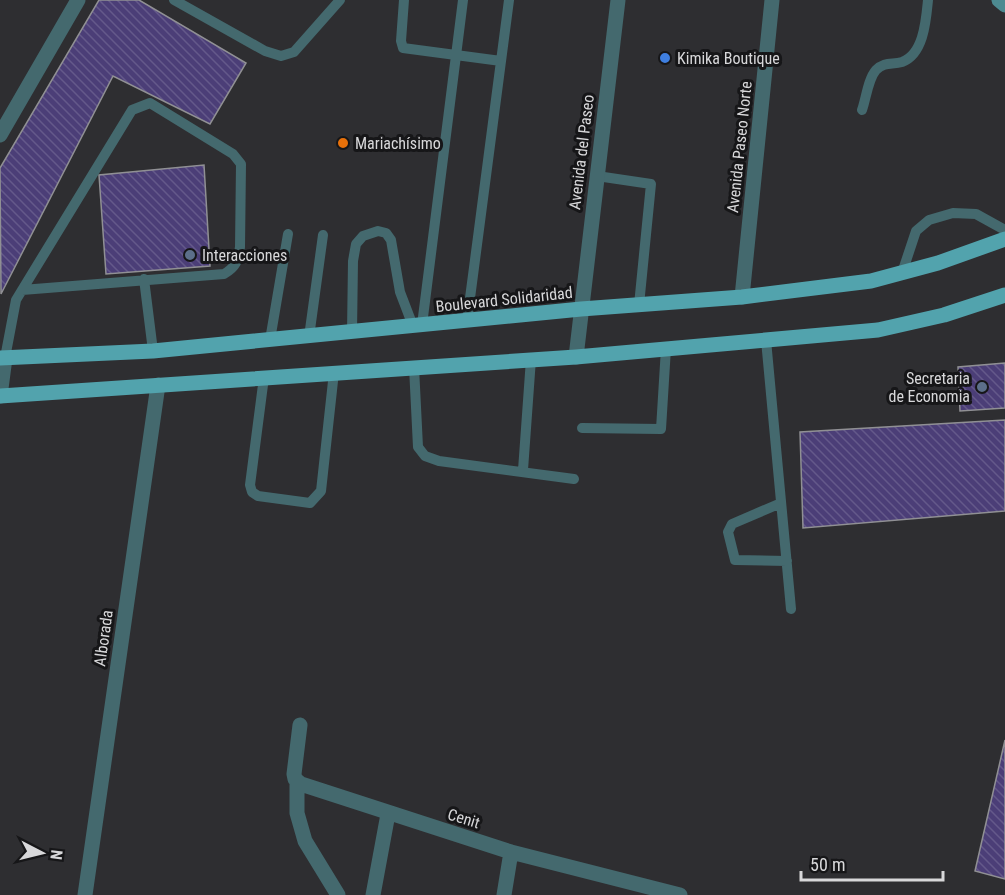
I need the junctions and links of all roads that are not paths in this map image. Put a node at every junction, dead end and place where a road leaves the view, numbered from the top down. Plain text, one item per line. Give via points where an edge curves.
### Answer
1 (78, 0) edge
2 (340, 0) edge
3 (404, 0) edge
4 (463, 0) edge
5 (509, 0) edge
6 (618, 0) edge
7 (772, 0) edge
8 (928, 0) edge
9 (999, 0) edge
10 (180, 2) edge
11 (1005, 5) edge
12 (456, 57) junction
13 (501, 61) junction
14 (862, 110) dead end
15 (0, 135) edge
16 (597, 176) junction
17 (1005, 230) edge
18 (288, 234) dead end
19 (323, 235) dead end
20 (1005, 239) edge
21 (902, 273) junction
22 (144, 279) junction
23 (22, 290) junction
24 (1005, 295) edge
25 (742, 297) junction
26 (639, 305) junction
27 (581, 309) junction
28 (467, 321) junction
29 (418, 326) junction
30 (352, 332) junction
31 (309, 337) junction
32 (270, 340) junction
33 (766, 340) junction
34 (666, 348) junction
35 (153, 351) junction
36 (576, 357) junction
37 (2, 358) edge
38 (531, 359) junction
39 (414, 367) junction
40 (334, 372) junction
41 (264, 377) junction
42 (158, 385) junction
43 (0, 396) edge
44 (582, 428) dead end
45 (523, 470) junction
46 (574, 479) dead end
47 (781, 503) junction
48 (787, 561) junction
49 (791, 609) dead end
50 (300, 725) dead end
51 (297, 782) junction
52 (388, 814) junction
53 (511, 852) junction
54 (658, 892) edge
55 (85, 895) edge
56 (338, 895) edge
57 (373, 895) edge
58 (504, 895) edge
59 (680, 895) edge

1 - 15 street
2 - 10 lane via 294,52 281,56 265,51
3 - 12 lane via 403,48
4 - 12 lane
5 - 13 lane
6 - 16 street, Avenida del Paseo
7 - 25 street, Avenida Paseo Norte
8 - 14 lane via 925,30 911,57 900,63 885,63 874,72
9 - 11 street
12 - 13 lane
12 - 29 lane
13 - 28 lane
16 - 26 lane via 651,184
16 - 27 street, Avenida del Paseo
17 - 21 lane via 969,213 929,220 916,231
18 - 32 lane
19 - 31 lane
20 - 21 main road, Boulevard Solidaridad
21 - 25 main road, Boulevard Solidaridad via 871,281
22 - 23 lane
22 - 23 lane via 224,274 232,269 239,254 242,175 241,164 233,154 150,103 137,105 128,114
22 - 35 lane
23 - 37 lane
24 - 33 main road via 944,315 878,330
25 - 26 main road, Boulevard Solidaridad
26 - 27 main road, Boulevard Solidaridad
27 - 28 main road, Boulevard Solidaridad
27 - 36 street, Avenida del Paseo
28 - 29 main road, Boulevard Solidaridad
29 - 30 main road, Boulevard Solidaridad
29 - 30 lane via 400,292 391,240 378,231 363,236 354,251
30 - 31 main road, Boulevard Solidaridad
31 - 32 main road, Boulevard Solidaridad
32 - 35 main road, Boulevard Solidaridad
33 - 34 main road
33 - 47 lane
34 - 36 main road
34 - 44 lane via 662,429
35 - 37 main road, Boulevard Solidaridad
36 - 38 main road
37 - 43 street
38 - 39 main road
38 - 45 lane
39 - 40 main road
39 - 45 lane via 418,447 425,456
40 - 41 main road
40 - 41 lane via 321,491 310,503 252,492
41 - 42 main road
42 - 43 main road
42 - 55 street, Alborada
45 - 46 lane
47 - 48 lane
47 - 48 lane via 732,524 728,532 735,560
48 - 49 lane
50 - 51 street via 294,774
51 - 52 street, Cenit
51 - 56 street via 297,813 305,841
52 - 53 street, Cenit
52 - 57 street
53 - 54 street, Cenit
53 - 58 street
54 - 59 street, Cenit

